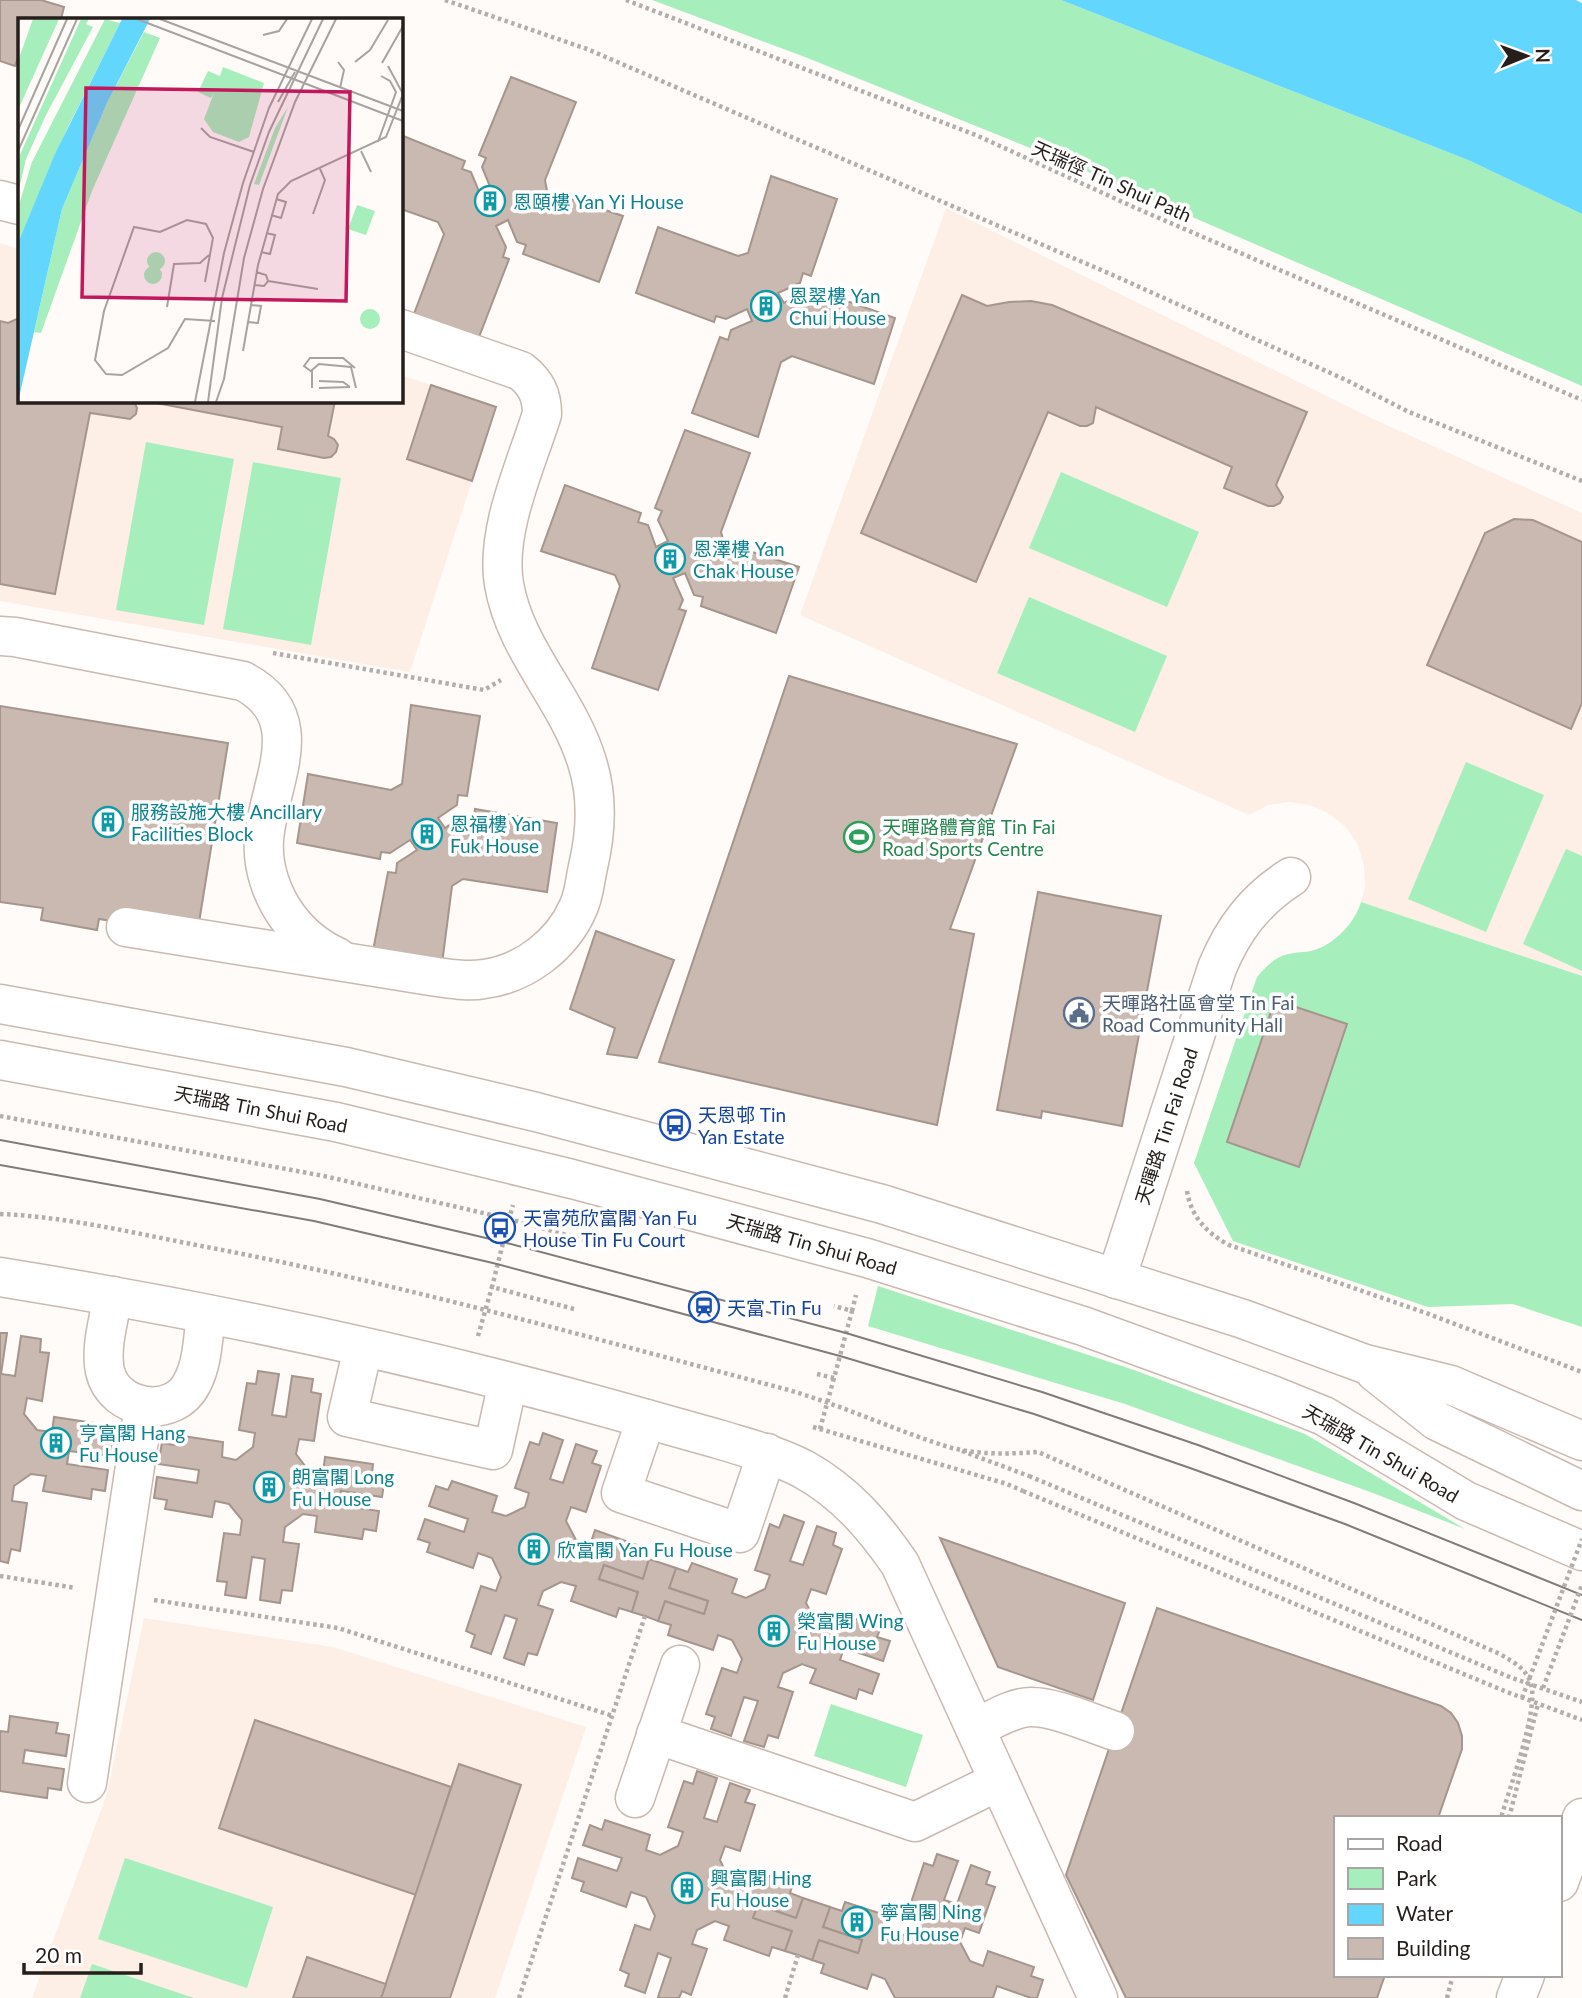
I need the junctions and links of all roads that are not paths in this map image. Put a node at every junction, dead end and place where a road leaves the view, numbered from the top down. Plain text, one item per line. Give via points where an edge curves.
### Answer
1 (0, 200) edge
2 (18, 205) edge
3 (402, 329) edge
4 (0, 636) edge
5 (1291, 877) dead end
6 (126, 928) dead end
7 (355, 963) junction
8 (0, 1004) edge
9 (0, 1060) edge
10 (0, 1277) edge
11 (1116, 1279) junction
12 (113, 1296) junction
13 (206, 1314) junction
14 (363, 1348) junction
15 (1365, 1364) junction
16 (508, 1382) junction
17 (144, 1407) junction
18 (646, 1419) junction
19 (1582, 1441) edge
20 (767, 1453) junction
21 (1582, 1491) edge
22 (1582, 1551) edge
23 (680, 1665) dead end
24 (975, 1728) junction
25 (1115, 1731) dead end
26 (656, 1734) junction
27 (999, 1781) junction
28 (87, 1783) dead end
29 (635, 1798) dead end
30 (1582, 1818) edge
31 (1561, 1876) edge
32 (1524, 1977) edge
33 (1098, 1998) edge
34 (1516, 1998) edge

1 - 2 main road
3 - 7 main road via 521,371 539,391 542,414 505,533 503,582 509,607 534,660 578,739 593,784 593,849 579,908 550,948 520,968 485,979 461,980
4 - 7 main road via 243,681 268,697 282,726 283,742 264,840 271,887 295,927 313,943
5 - 11 main road, 天暉路 Tin Fai Road via 1253,906 1226,945
6 - 7 main road
8 - 11 main road via 346,1067 522,1108 882,1204
9 - 22 main road, 天瑞路 Tin Shui Road via 336,1122 867,1258 1083,1326 1285,1400 1324,1416 1466,1501
10 - 12 main road
11 - 15 main road
12 - 13 main road
12 - 17 main road via 105,1372 113,1389
13 - 14 main road
13 - 17 main road via 192,1385 179,1399
14 - 16 main road
14 - 16 main road via 347,1417 493,1450
15 - 19 main road via 1451,1385
15 - 21 main road via 1437,1421
16 - 18 main road
17 - 28 main road
18 - 20 main road
18 - 20 main road via 621,1493 740,1533
20 - 24 main road via 834,1489 881,1536 900,1564
23 - 26 main road
24 - 25 main road via 1029,1707
24 - 27 main road
26 - 27 main road via 915,1822
26 - 29 main road
27 - 33 main road
30 - 31 main road
32 - 34 main road

